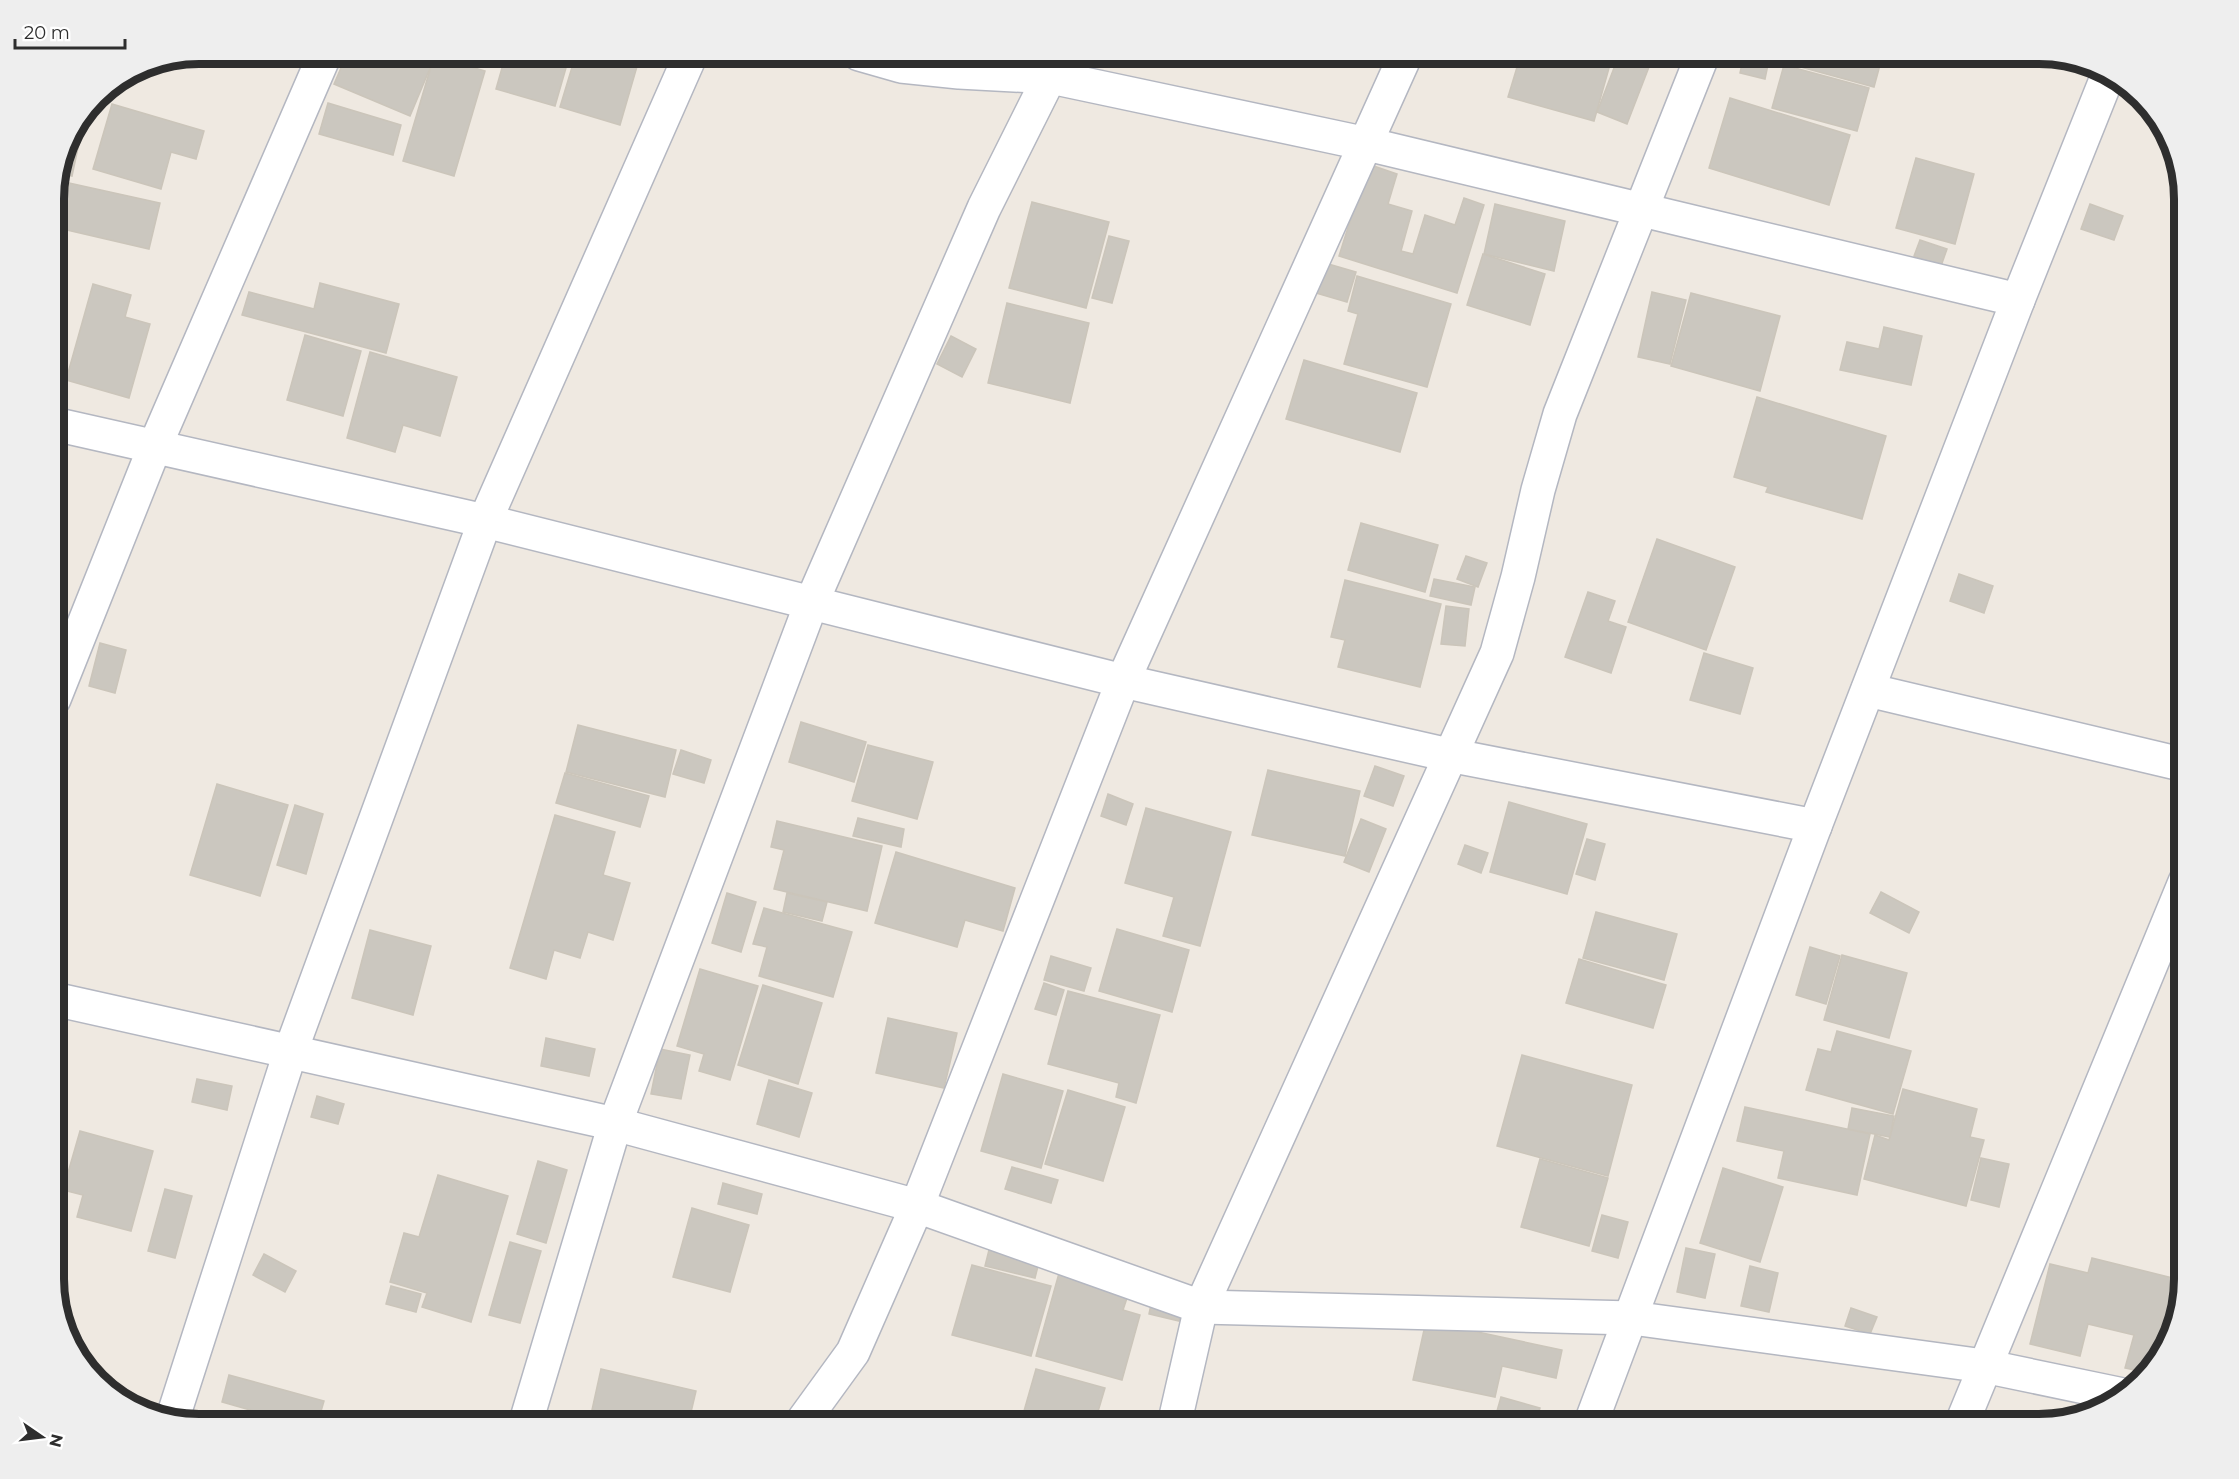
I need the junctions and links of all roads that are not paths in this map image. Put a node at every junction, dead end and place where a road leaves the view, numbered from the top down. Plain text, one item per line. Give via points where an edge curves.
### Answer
1 (321, 64) edge
2 (687, 64) edge
3 (894, 64) edge
4 (1402, 64) edge
5 (1699, 64) edge
6 (1056, 65) edge
7 (2105, 82) edge
8 (1367, 144) junction
9 (1642, 210) junction
10 (2018, 300) junction
11 (65, 426) edge
12 (155, 446) junction
13 (485, 520) junction
14 (811, 604) junction
15 (65, 671) edge
16 (1123, 681) junction
17 (1868, 690) junction
18 (1449, 755) junction
19 (2174, 762) edge
20 (1815, 826) junction
21 (2174, 908) edge
22 (65, 1002) edge
23 (290, 1053) junction
24 (615, 1124) junction
25 (917, 1206) junction
26 (1201, 1307) junction
27 (1632, 1318) junction
28 (1984, 1366) junction
29 (2113, 1393) edge
30 (176, 1412) edge
31 (528, 1414) edge
32 (808, 1414) edge
33 (1177, 1414) edge
34 (1594, 1414) edge
35 (1965, 1414) edge

1 - 12 street
2 - 13 street
3 - 6 street via 959,72
4 - 8 street
5 - 9 street
6 - 8 street
6 - 14 street via 984,208
7 - 10 street
8 - 9 street
8 - 16 street
9 - 10 street
9 - 18 street via 1560,414 1497,653
10 - 17 street
11 - 12 street
12 - 13 street
12 - 15 street
13 - 14 street
13 - 23 street
14 - 16 street
14 - 24 street
16 - 18 street
16 - 25 street
17 - 19 street
17 - 20 street
18 - 20 street
18 - 26 street
20 - 27 street
21 - 28 street
22 - 23 street
23 - 24 street
23 - 30 street
24 - 25 street
24 - 31 street
25 - 26 street
25 - 32 street via 853,1352
26 - 27 street
26 - 33 street
27 - 28 street
27 - 34 street
28 - 29 street
28 - 35 street

